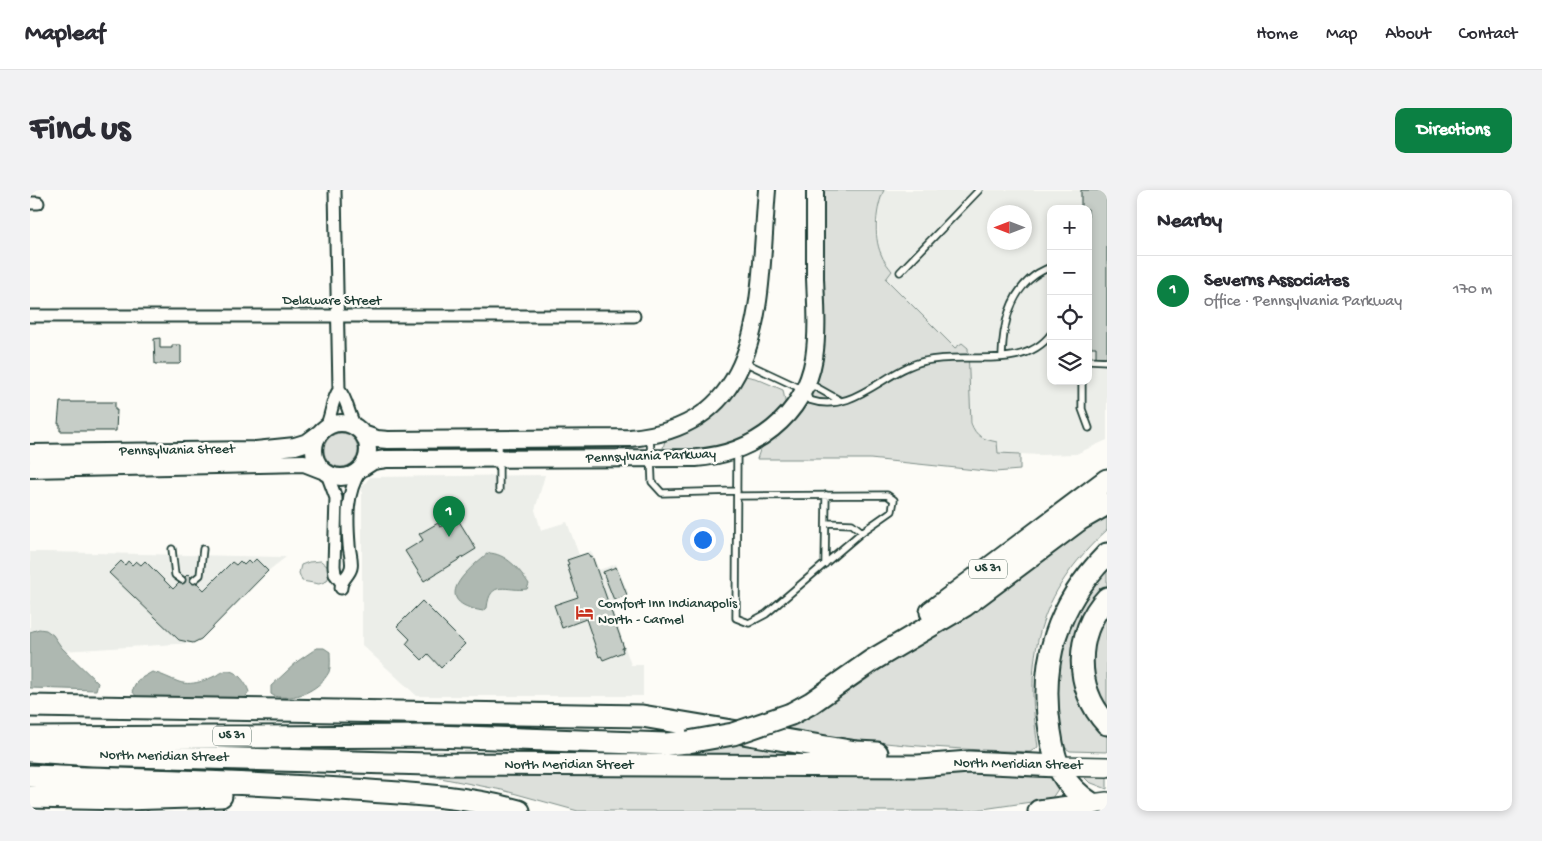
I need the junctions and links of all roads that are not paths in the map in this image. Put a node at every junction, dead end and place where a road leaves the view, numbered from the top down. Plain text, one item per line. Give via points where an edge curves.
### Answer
1 (335, 190) edge
2 (767, 190) edge
3 (815, 190) edge
4 (979, 190) edge
5 (1047, 269) edge
6 (900, 272) dead end
7 (30, 316) edge
8 (634, 316) dead end
9 (339, 317) junction
10 (1047, 338) edge
11 (1002, 356) junction
12 (1092, 360) edge
13 (1107, 361) edge
14 (744, 362) junction
15 (1082, 385) edge
16 (339, 390) junction
17 (805, 390) junction
18 (839, 400) junction
19 (1088, 428) dead end
20 (360, 430) junction
21 (322, 431) junction
22 (650, 436) junction
23 (499, 439) junction
24 (737, 450) junction
25 (30, 453) edge
26 (651, 458) junction
27 (499, 459) junction
28 (30, 468) edge
29 (361, 470) junction
30 (324, 472) junction
31 (1107, 480) edge
32 (499, 490) dead end
33 (737, 493) junction
34 (826, 495) junction
35 (1107, 504) edge
36 (826, 522) junction
37 (862, 532) junction
38 (172, 549) dead end
39 (203, 549) dead end
40 (1107, 554) edge
41 (824, 564) junction
42 (182, 580) dead end
43 (194, 580) dead end
44 (1107, 598) edge
45 (871, 661) junction
46 (30, 706) edge
47 (30, 711) edge
48 (1107, 724) edge
49 (433, 736) junction
50 (30, 738) edge
51 (30, 751) edge
52 (969, 762) junction
53 (1058, 766) junction
54 (1107, 767) edge
55 (30, 776) edge
56 (374, 791) junction
57 (30, 797) edge
58 (1099, 803) edge
59 (30, 809) edge
60 (62, 811) edge
61 (519, 811) edge
62 (1039, 811) edge

1 - 9 street
2 - 14 main road, Pennsylvania Parkway via 756,318
3 - 17 main road, Pennsylvania Parkway via 816,340
4 - 6 lane
5 - 11 lane via 1035,274 1013,299 1003,330
7 - 9 street, Delaware Street
8 - 9 street, Delaware Street
9 - 16 street
10 - 11 lane via 1030,352
11 - 18 lane via 943,358 919,363 856,398
12 - 13 lane
14 - 17 lane
14 - 22 main road, Pennsylvania Parkway via 724,394 706,411 679,426
15 - 19 lane via 1082,409
16 - 20 street
16 - 21 street via 334,397 331,417
17 - 18 lane via 814,386
17 - 18 lane via 809,400 815,402
17 - 24 main road, Pennsylvania Parkway via 772,430
20 - 21 main road via 343,423
20 - 23 main road, Pennsylvania Parkway via 378,439
20 - 29 main road via 368,443 369,454
21 - 25 main road, Pennsylvania Street via 302,444 256,450
21 - 30 main road via 314,449 316,460
22 - 23 main road, Pennsylvania Parkway
22 - 26 lane
23 - 27 lane
24 - 26 main road, Pennsylvania Parkway via 707,457
24 - 33 lane
26 - 27 main road, Pennsylvania Parkway
26 - 33 lane via 652,482 662,493
27 - 29 main road, Pennsylvania Parkway via 386,459 373,461
27 - 32 lane
28 - 30 main road, Pennsylvania Street via 304,463
29 - 30 main road via 344,478
29 - 30 street via 349,496 351,569 341,585 335,574 333,555 336,498
31 - 45 highway, US 31 via 955,593
33 - 34 lane
33 - 41 lane via 736,618 749,623 766,614
34 - 36 lane
34 - 37 lane via 888,494 894,500 892,511
35 - 45 highway via 1079,520 964,606
36 - 37 lane via 852,524
36 - 41 lane
37 - 41 lane
38 - 42 lane via 175,575
39 - 43 lane via 200,575
40 - 53 highway via 1072,598 1062,616 1050,654 1047,710
44 - 48 highway via 1089,627 1082,655 1086,687 1095,708
45 - 49 highway, US 31, bridge via 791,714 733,734 688,742 666,744
46 - 52 highway via 642,716 856,752
47 - 49 highway
49 - 50 highway, US 31
51 - 52 highway, North Meridian Street via 428,764 918,766
52 - 53 highway, North Meridian Street
53 - 54 main road, North Meridian Street
53 - 58 highway via 1068,786
55 - 56 highway, North Meridian Street
56 - 57 highway via 126,799
56 - 61 highway, North Meridian Street via 466,799
58 - 62 highway
59 - 60 highway

